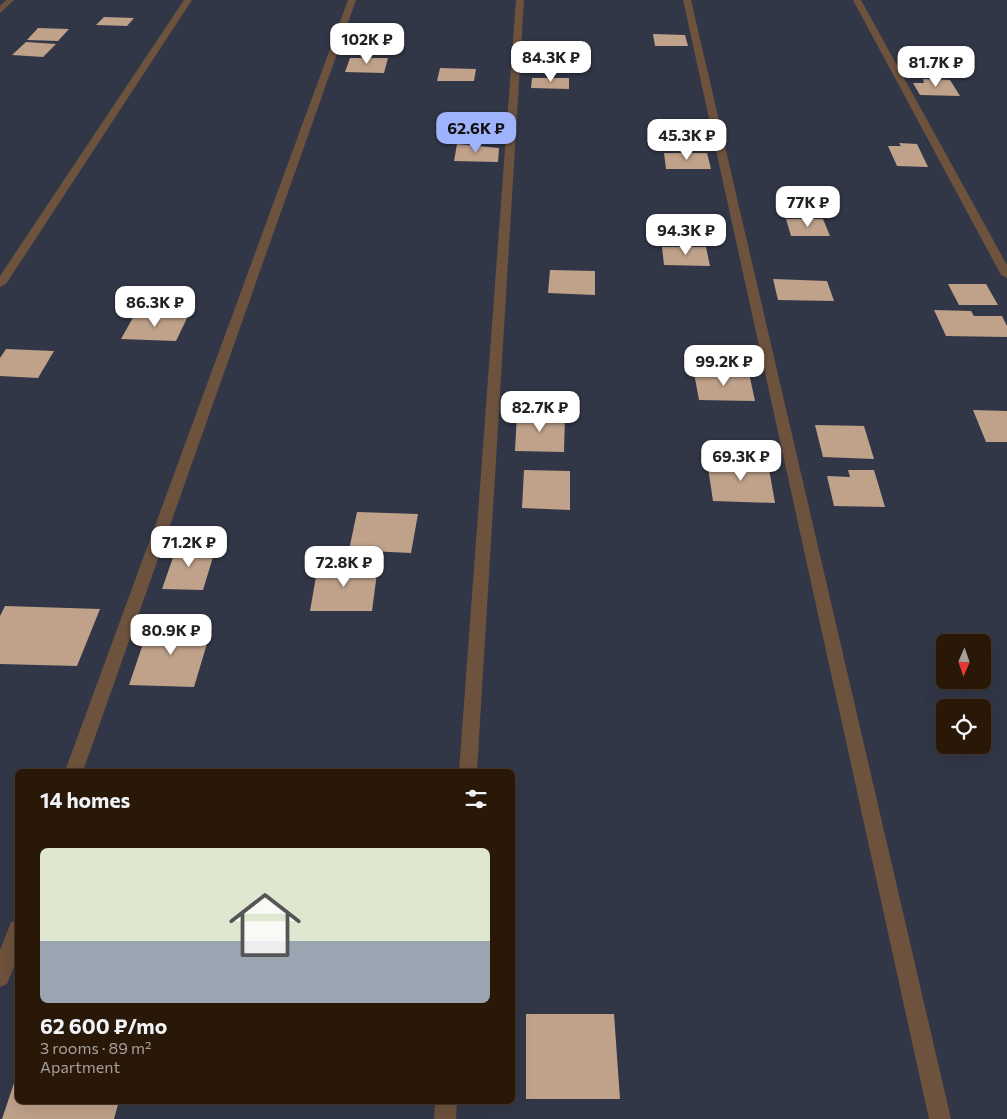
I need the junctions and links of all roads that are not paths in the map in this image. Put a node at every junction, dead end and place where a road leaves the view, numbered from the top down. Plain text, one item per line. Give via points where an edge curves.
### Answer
1 (10, 0) edge
2 (188, 0) edge
3 (352, 0) edge
4 (520, 0) edge
5 (687, 0) edge
6 (857, 0) edge
7 (0, 11) edge
8 (1007, 275) edge
9 (0, 284) edge
10 (75, 769) edge
11 (468, 769) edge
12 (15, 936) edge
13 (0, 977) edge
14 (446, 1104) edge
15 (445, 1119) edge
16 (940, 1119) edge

1 - 7 lane
2 - 9 lane
3 - 10 lane
4 - 11 lane
5 - 16 lane
6 - 8 lane
12 - 13 lane
14 - 15 lane

